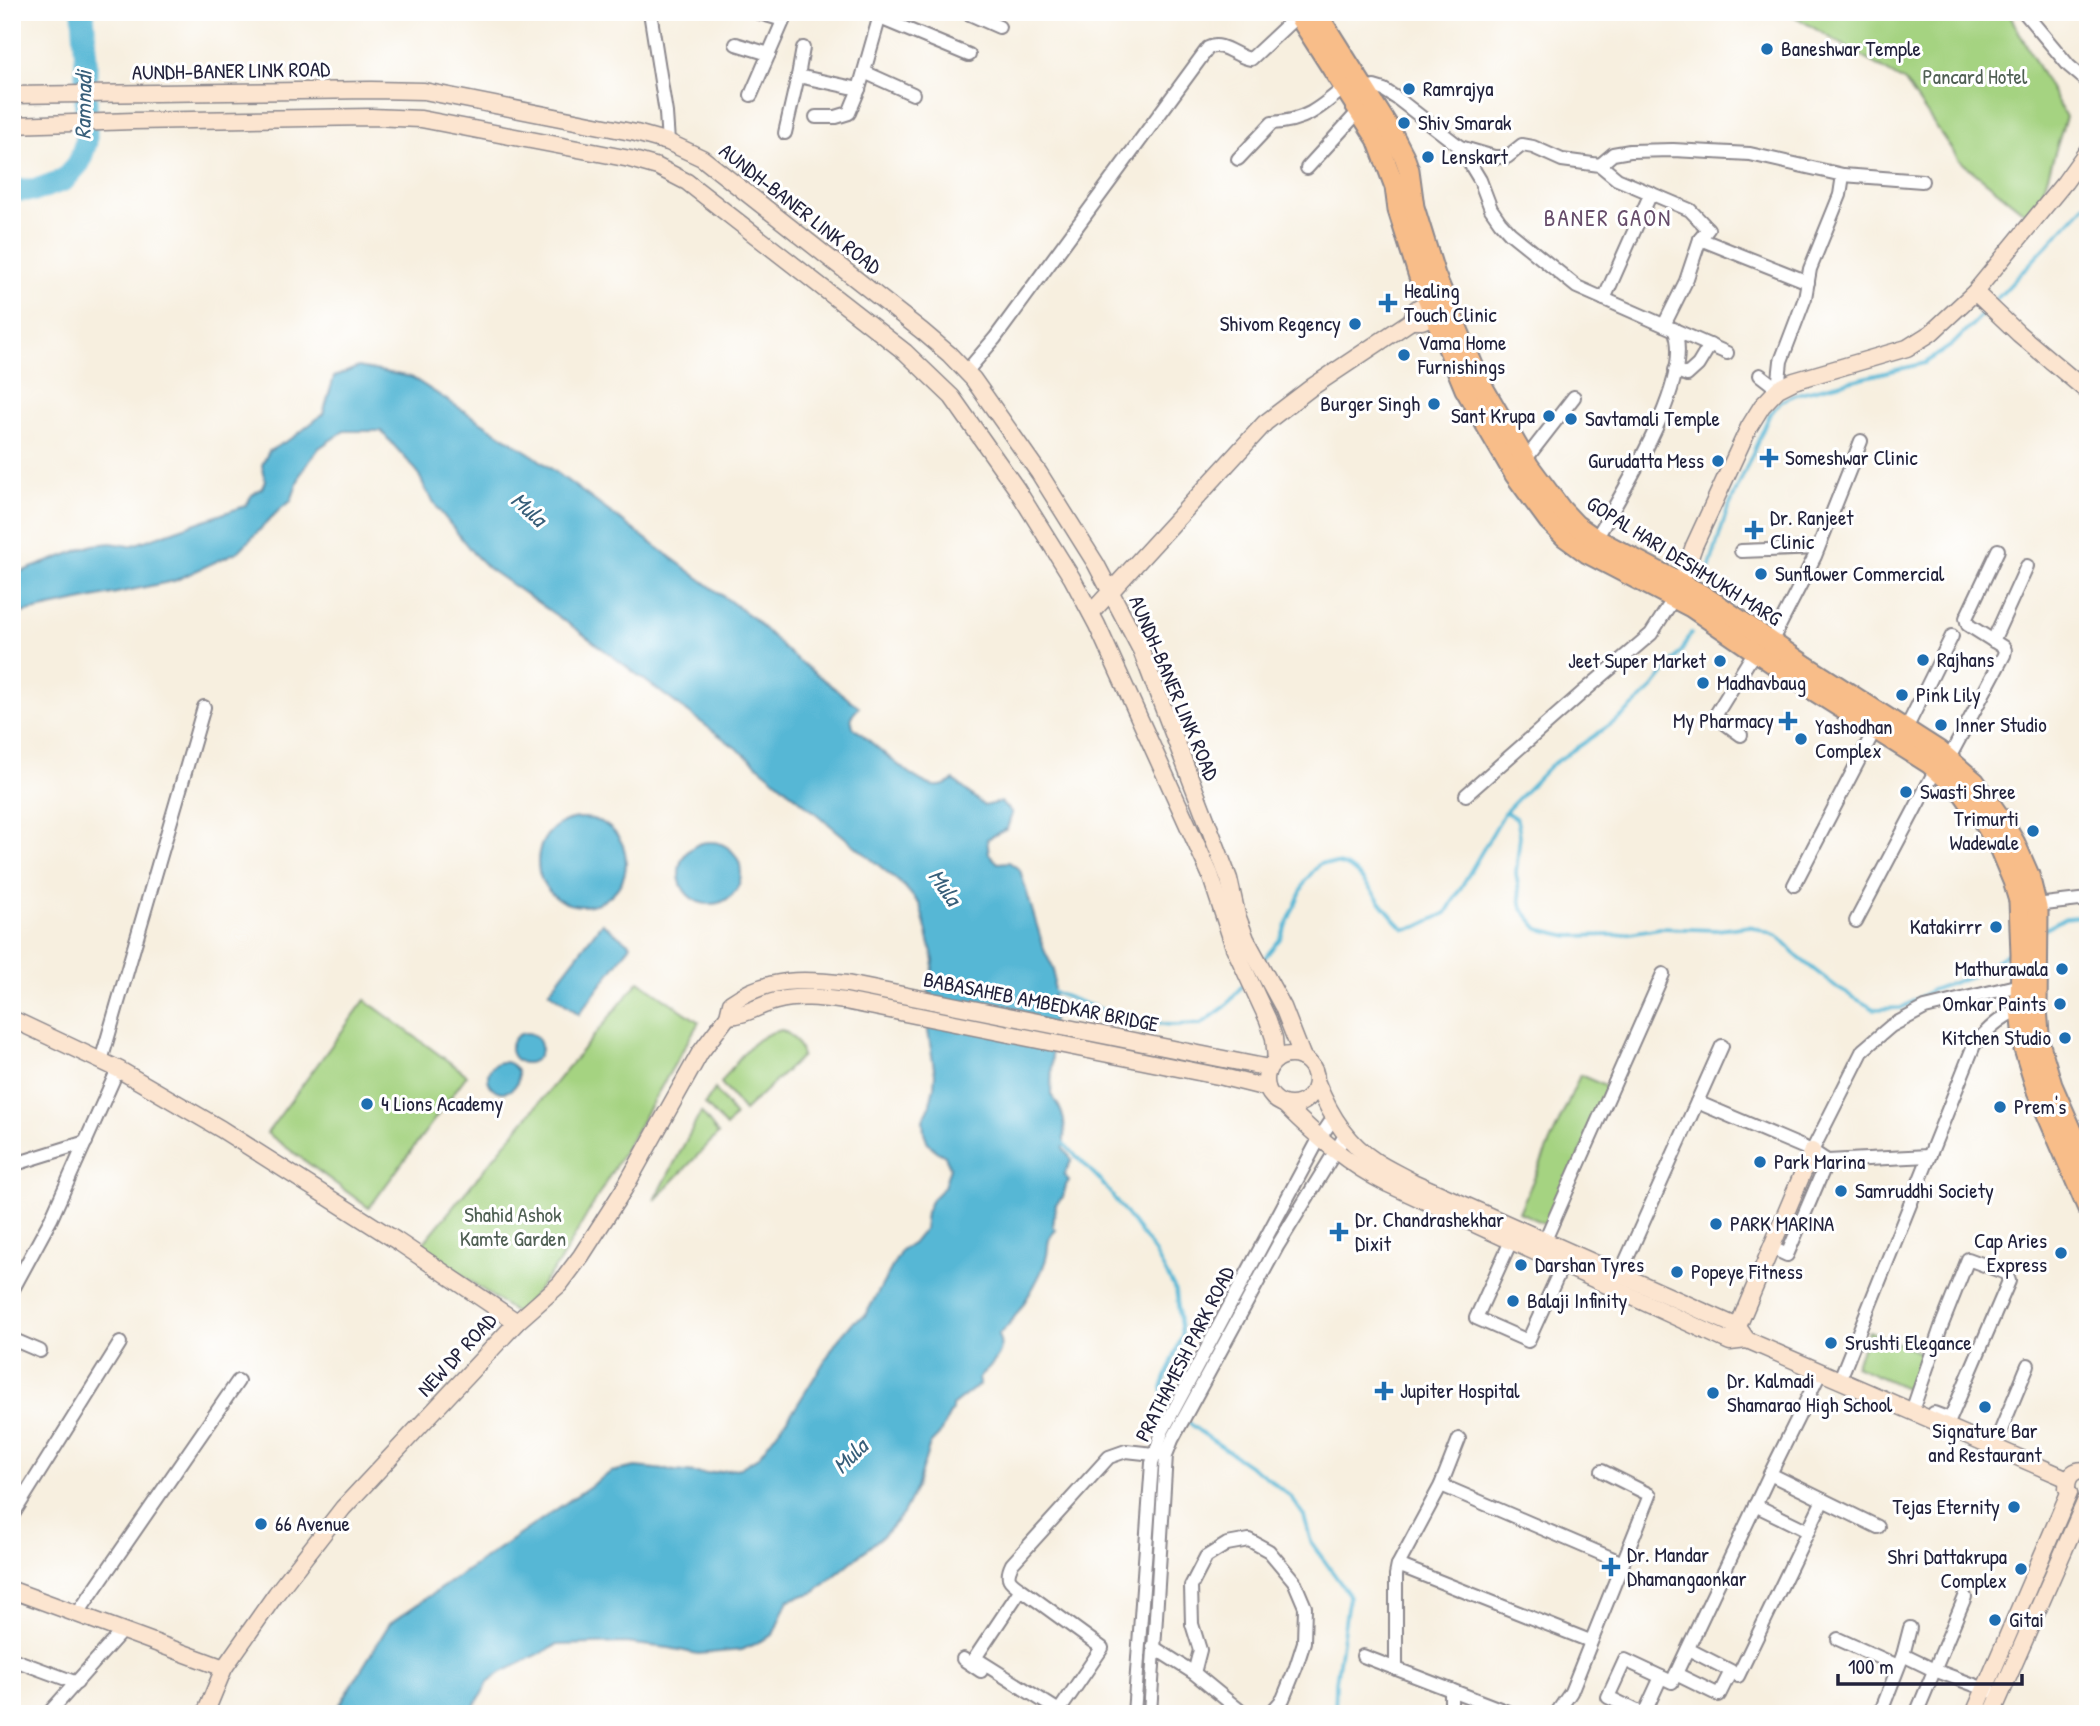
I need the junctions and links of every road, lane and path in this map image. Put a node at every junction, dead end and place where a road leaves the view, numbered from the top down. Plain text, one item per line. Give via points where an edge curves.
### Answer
1 (650, 12) edge
2 (756, 12) edge
3 (965, 12) edge
4 (2024, 12) edge
5 (1303, 13) edge
6 (880, 15) edge
7 (785, 16) edge
8 (999, 27) dead end
9 (736, 44) dead end
10 (803, 48) dead end
11 (769, 54) junction
12 (969, 55) dead end
13 (864, 72) junction
14 (798, 76) junction
15 (2088, 82) edge
16 (859, 89) junction
17 (913, 94) dead end
18 (12, 95) edge
19 (751, 95) dead end
20 (1356, 97) junction
21 (816, 117) dead end
22 (12, 125) edge
23 (785, 133) dead end
24 (668, 142) junction
25 (1460, 147) junction
26 (2088, 150) edge
27 (1238, 159) dead end
28 (1600, 165) junction
29 (658, 167) junction
30 (1307, 168) dead end
31 (1843, 175) junction
32 (1922, 181) dead end
33 (1651, 193) junction
34 (1700, 239) junction
35 (1808, 282) junction
36 (1977, 294) junction
37 (1604, 299) junction
38 (1438, 305) junction
39 (1669, 327) junction
40 (1710, 345) junction
41 (1727, 353) dead end
42 (1675, 370) junction
43 (967, 372) junction
44 (1760, 375) dead end
45 (1778, 389) junction
46 (2088, 392) edge
47 (1574, 397) dead end
48 (1860, 441) dead end
49 (1525, 460) junction
50 (1596, 539) junction
51 (1818, 548) junction
52 (1998, 550) dead end
53 (1741, 551) dead end
54 (2027, 566) dead end
55 (1111, 591) junction
56 (1677, 591) junction
57 (1091, 613) junction
58 (1952, 636) dead end
59 (1993, 641) junction
60 (1763, 646) junction
61 (204, 707) dead end
62 (1875, 729) junction
63 (1906, 729) junction
64 (1741, 735) dead end
65 (1942, 763) junction
66 (1466, 795) dead end
67 (1794, 885) dead end
68 (2088, 899) edge
69 (2031, 911) junction
70 (1856, 921) dead end
71 (1240, 943) junction
72 (2030, 950) junction
73 (1663, 974) dead end
74 (2020, 985) junction
75 (846, 993) joint
76 (2020, 1009) junction
77 (12, 1019) edge
78 (1722, 1046) dead end
79 (1303, 1058) junction
80 (101, 1061) junction
81 (1273, 1064) junction
82 (118, 1069) junction
83 (1225, 1069) junction
84 (1317, 1083) junction
85 (1267, 1088) junction
86 (1697, 1102) junction
87 (1285, 1105) junction
88 (1334, 1117) junction
89 (1346, 1134) junction
90 (1319, 1139) junction
91 (86, 1142) junction
92 (1334, 1151) junction
93 (1812, 1151) junction
94 (1929, 1156) junction
95 (1827, 1161) junction
96 (12, 1165) edge
97 (2088, 1167) edge
98 (2088, 1209) edge
99 (1545, 1240) junction
100 (1511, 1241) junction
101 (1770, 1247) junction
102 (12, 1261) edge
103 (1563, 1264) junction
104 (25, 1266) junction
105 (1620, 1273) junction
106 (12, 1291) edge
107 (517, 1322) junction
108 (1738, 1336) junction
109 (12, 1339) edge
110 (120, 1343) dead end
111 (40, 1351) dead end
112 (2028, 1365) dead end
113 (1821, 1371) junction
114 (1840, 1379) junction
115 (238, 1381) dead end
116 (1913, 1408) junction
117 (1459, 1439) dead end
118 (1994, 1447) junction
119 (1160, 1454) junction
120 (1602, 1471) dead end
121 (2088, 1471) edge
122 (1770, 1474) junction
123 (1441, 1485) junction
124 (2068, 1486) junction
125 (1823, 1500) junction
126 (2087, 1500) edge
127 (1755, 1505) junction
128 (12, 1516) edge
129 (1878, 1527) dead end
130 (1808, 1531) junction
131 (1623, 1563) junction
132 (1398, 1565) junction
133 (1021, 1589) junction
134 (12, 1590) edge
135 (1965, 1597) dead end
136 (78, 1613) junction
137 (1910, 1628) dead end
138 (122, 1631) junction
139 (1838, 1639) dead end
140 (1590, 1640) junction
141 (1153, 1647) junction
142 (1688, 1649) junction
143 (1363, 1656) dead end
144 (12, 1659) edge
145 (963, 1659) dead end
146 (1900, 1661) junction
147 (224, 1668) junction
148 (1396, 1669) junction
149 (1934, 1670) junction
150 (1194, 1673) junction
151 (1676, 1674) junction
152 (1738, 1676) dead end
153 (1661, 1677) junction
154 (77, 1683) junction
155 (1451, 1690) junction
156 (1993, 1692) junction
157 (48, 1714) edge
158 (205, 1714) edge
159 (1049, 1714) edge
160 (1134, 1714) edge
161 (1150, 1714) edge
162 (1244, 1714) edge
163 (1270, 1714) edge
164 (1451, 1714) edge
165 (1513, 1714) edge
166 (1556, 1714) edge
167 (1644, 1714) edge
168 (1880, 1714) edge
169 (1916, 1714) edge
170 (1974, 1714) edge
171 (1992, 1714) edge

1 - 24 street
2 - 7 street
3 - 8 street
4 - 15 street
5 - 20 main road, GOPAL HARI DESHMUKH MARG
5 - 43 street via 1251,59 1219,45 1208,48
6 - 12 street
6 - 13 street
7 - 11 street
9 - 11 street
10 - 14 street
11 - 19 street
13 - 16 street
13 - 17 street
14 - 16 street
14 - 23 street
16 - 21 street via 849,113
18 - 24 main road, AUNDH-BANER LINK ROAD via 424,92
20 - 25 street via 1374,87 1384,90
20 - 27 street via 1289,122 1272,123
20 - 30 street
20 - 38 main road, GOPAL HARI DESHMUKH MARG via 1391,131 1406,163
22 - 29 main road, AUNDH-BANER LINK ROAD via 421,119
24 - 29 main road
24 - 43 main road, AUNDH-BANER LINK ROAD via 702,158 922,331
25 - 28 street via 1507,157 1522,145 1562,160
25 - 37 street via 1491,208 1510,233 1577,287
26 - 36 main road
28 - 31 street via 1614,154 1673,149 1750,153
28 - 33 street via 1617,179
29 - 57 main road, AUNDH-BANER LINK ROAD via 687,182 930,374 952,397 1016,488
31 - 32 street
31 - 35 street
33 - 34 street via 1690,210 1708,229
33 - 37 street
34 - 35 street
34 - 39 street
35 - 45 street via 1781,361
36 - 45 main road via 1907,348
36 - 46 main road
37 - 39 street
38 - 49 main road, GOPAL HARI DESHMUKH MARG
38 - 55 main road via 1422,321 1411,321 1265,423
38 - 56 main road, GOPAL HARI DESHMUKH MARG via 1465,389 1515,475 1544,514 1587,553
39 - 40 street
39 - 42 street via 1678,337
40 - 41 street
40 - 42 street via 1693,371 1686,375
42 - 50 street via 1653,438
43 - 55 main road, AUNDH-BANER LINK ROAD via 1039,473
44 - 45 street
45 - 56 main road via 1749,427
47 - 49 street
48 - 51 street
49 - 50 main road, GOPAL HARI DESHMUKH MARG via 1561,509
50 - 56 main road, GOPAL HARI DESHMUKH MARG
51 - 53 street
51 - 60 street
52 - 59 street via 1966,618 1968,625
54 - 59 street
55 - 57 main road
55 - 71 main road, AUNDH-BANER LINK ROAD via 1141,650 1229,879
56 - 60 main road, GOPAL HARI DESHMUKH MARG via 1721,607
56 - 66 street via 1651,634
57 - 71 main road, AUNDH-BANER LINK ROAD
58 - 63 street
59 - 65 street via 2003,647 2004,655
60 - 62 main road, GOPAL HARI DESHMUKH MARG via 1797,680
60 - 63 main road, GOPAL HARI DESHMUKH MARG
60 - 64 street via 1715,716
61 - 80 street
62 - 65 main road, GOPAL HARI DESHMUKH MARG
62 - 67 street
63 - 65 main road, GOPAL HARI DESHMUKH MARG
65 - 69 main road, GOPAL HARI DESHMUKH MARG via 2000,850
65 - 70 street
68 - 69 street
69 - 72 main road, GOPAL HARI DESHMUKH MARG
71 - 79 main road via 1274,991
71 - 81 main road via 1274,1038
72 - 74 main road, GOPAL HARI DESHMUKH MARG
72 - 97 main road, GOPAL HARI DESHMUKH MARG via 2040,1045
73 - 99 street
74 - 76 main road, GOPAL HARI DESHMUKH MARG
74 - 93 street via 1925,1007 1891,1026 1863,1049
75 - 83 main road, BABASAHEB AMBEDKAR BRIDGE
75 - 107 main road, NEW DP ROAD via 809,980 774,984 731,1003 728,1016 700,1053 582,1256 560,1284
76 - 94 street via 2005,1015 1974,1045
76 - 98 main road, GOPAL HARI DESHMUKH MARG via 2024,1049 2037,1091
77 - 80 main road
78 - 86 street
79 - 81 main road via 1286,1055
79 - 84 main road via 1314,1069
80 - 82 main road
81 - 83 main road
81 - 85 main road
82 - 91 street
82 - 107 main road via 303,1180
83 - 85 main road
84 - 87 main road via 1309,1099
84 - 88 main road
85 - 87 main road
86 - 93 street
86 - 105 street
87 - 90 main road
88 - 89 main road
88 - 90 street, PRATHAMESH PARK ROAD
89 - 92 street, PRATHAMESH PARK ROAD
89 - 99 main road via 1376,1161 1413,1182
90 - 92 main road
90 - 119 street, PRATHAMESH PARK ROAD via 1162,1433
91 - 96 street
91 - 104 street
92 - 100 main road via 1405,1193
92 - 119 street, PRATHAMESH PARK ROAD
93 - 95 street
93 - 101 main road
94 - 95 street
94 - 114 street
95 - 101 street via 1787,1255
99 - 105 main road
100 - 103 main road
100 - 103 street via 1476,1318 1528,1341
101 - 108 main road
102 - 104 street
103 - 108 main road
104 - 106 street
105 - 108 main road
107 - 147 main road, NEW DP ROAD via 343,1508
108 - 113 main road
109 - 111 street
110 - 128 street
112 - 118 street
113 - 114 main road
113 - 122 street
114 - 116 main road
115 - 136 street
116 - 116 street via 1950,1419 2009,1281 2006,1273 1968,1259
116 - 118 main road
117 - 123 street
118 - 124 main road
119 - 133 street via 1126,1451 1109,1457 1012,1564 1009,1580
119 - 141 street, PRATHAMESH PARK ROAD
119 - 160 street, PRATHAMESH PARK ROAD via 1152,1463
120 - 131 street via 1650,1495
121 - 124 main road via 2077,1471
122 - 125 street
122 - 127 street
123 - 131 street
123 - 132 street
124 - 126 main road via 2076,1499
124 - 156 main road
125 - 129 street
125 - 130 street
126 - 156 main road
127 - 130 street
127 - 142 street
130 - 152 street
131 - 140 street
132 - 140 street
132 - 148 street
133 - 133 street via 1102,1648 1059,1712 975,1658
134 - 136 main road
135 - 149 street
136 - 138 main road
137 - 146 street
138 - 147 main road via 155,1637
138 - 154 street
139 - 146 street
140 - 166 street via 1571,1692
141 - 150 street
141 - 161 street, PRATHAMESH PARK ROAD
142 - 151 street
142 - 151 street via 1731,1671 1719,1695
143 - 148 street
144 - 154 street
145 - 159 street
146 - 149 street
146 - 168 street
147 - 158 main road, NEW DP ROAD
148 - 155 street
149 - 156 street
149 - 169 street
150 - 162 street
150 - 163 street via 1200,1650 1192,1624 1191,1586 1206,1557 1227,1544 1249,1540 1269,1551 1294,1581 1305,1607 1304,1642 1296,1667 1283,1699
151 - 153 street via 1672,1682
153 - 167 street
153 - 167 street via 1625,1660 1608,1697
154 - 157 street
155 - 164 street
155 - 165 street
156 - 170 main road
156 - 171 main road

